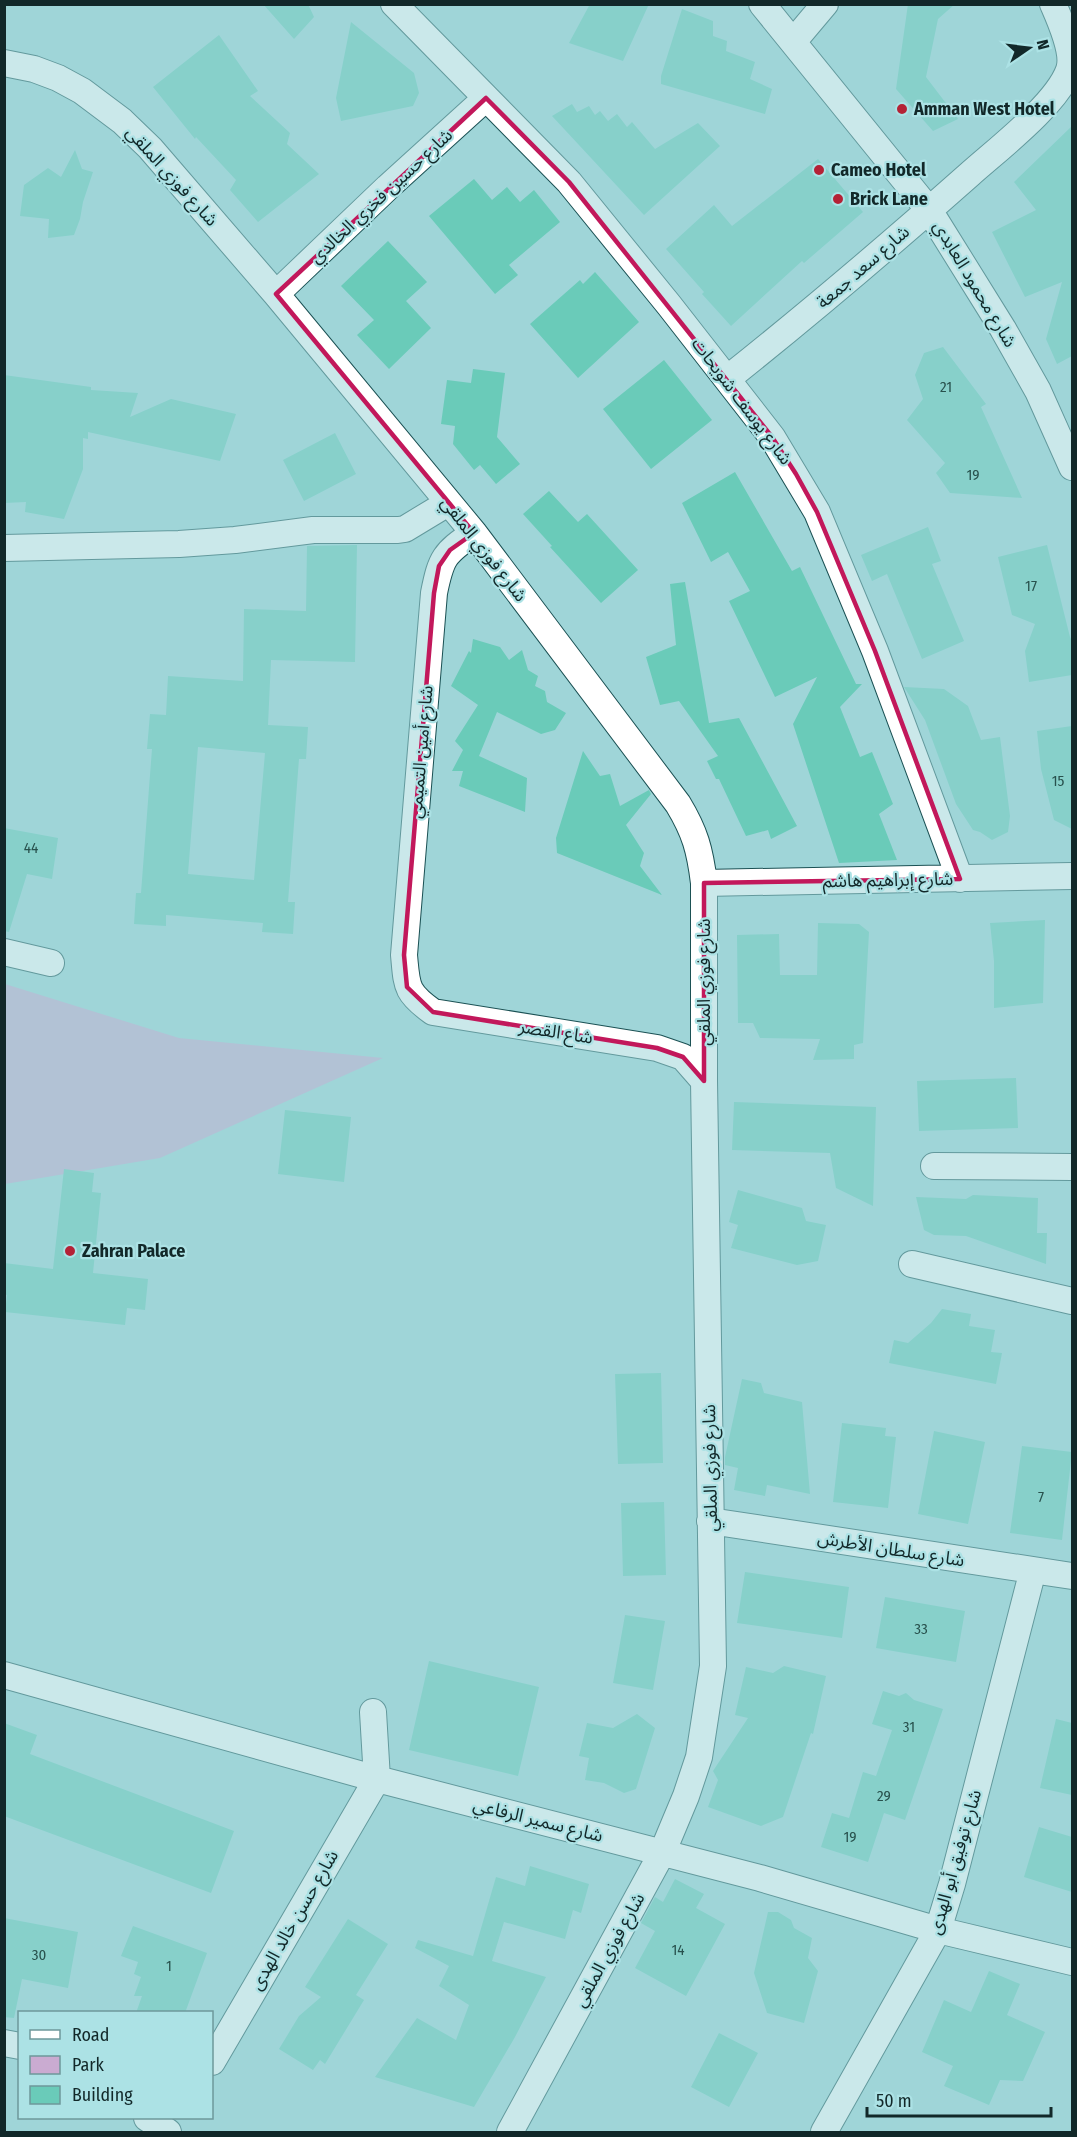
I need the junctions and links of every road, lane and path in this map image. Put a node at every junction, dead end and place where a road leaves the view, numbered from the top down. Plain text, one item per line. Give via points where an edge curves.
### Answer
1 (394, 4) edge
2 (762, 4) edge
3 (825, 4) edge
4 (1053, 4) edge
5 (793, 42) junction
6 (4, 63) edge
7 (1071, 67) edge
8 (486, 98) junction
9 (929, 210) junction
10 (276, 294) junction
11 (727, 379) junction
12 (1072, 467) edge
13 (448, 503) junction
14 (474, 533) junction
15 (4, 548) edge
16 (1072, 876) edge
17 (960, 879) junction
18 (704, 883) junction
19 (4, 952) edge
20 (51, 963) dead end
21 (407, 987) joint
22 (704, 1081) junction
23 (934, 1166) dead end
24 (1072, 1167) edge
25 (912, 1264) dead end
26 (1072, 1301) edge
27 (710, 1521) junction
28 (1033, 1570) junction
29 (1072, 1576) edge
30 (4, 1675) edge
31 (373, 1712) dead end
32 (377, 1779) junction
33 (663, 1851) junction
34 (938, 1930) junction
35 (1072, 1962) edge
36 (213, 2060) edge
37 (148, 2119) edge
38 (178, 2119) edge
39 (169, 2133) edge
40 (510, 2133) edge
41 (824, 2133) edge

1 - 8 street, شارع يوسف شويحات
2 - 5 street, شارع محمود العابدي
3 - 5 street
4 - 7 street, شارع سعد جمعة via 1067,40
5 - 9 street, شارع محمود العابدي
6 - 10 street, شارع فوزي الملقي via 58,78 122,121
7 - 9 street, شارع سعد جمعة via 1046,104
8 - 10 street, شارع حسين فخري الخالدي
8 - 11 street, شارع يوسف شويحات via 569,182
9 - 11 street, شارع سعد جمعة
9 - 12 street, شارع محمود العابدي via 1032,381
10 - 13 street, شارع فوزي الملقي
11 - 17 street, شارع يوسف شويحات via 772,437 817,512 875,651
13 - 14 street, شارع فوزي الملقي
13 - 15 street via 398,530 313,530 179,544
14 - 18 street, شارع فوزي الملقي via 678,804 692,828
14 - 21 street, شارع أمين التميمي via 450,550 439,566 434,593 404,955
16 - 17 street, شارع إبراهيم هاشم
17 - 18 street, شارع إبراهيم هاشم
18 - 22 street, شارع فوزي الملقي
19 - 20 street
21 - 22 street, شاع القصر via 433,1012 657,1048 683,1057
22 - 27 street, شارع فوزي الملقي
23 - 24 street
25 - 26 street
27 - 28 street, شارع سلطان الأطرش
27 - 33 street, شارع فوزي الملقي via 713,1666 707,1712 699,1757
28 - 29 street, شارع سلطان الأطرش
28 - 34 street, شارع توفيق أبو الهدى
30 - 32 street, شارع سمير الرفاعي
31 - 32 street
32 - 33 street, شارع سمير الرفاعي
32 - 36 street, شارع حسن خالد الهدى
33 - 34 street, شارع سمير الرفاعي
33 - 40 street, شارع فوزي الملقي
34 - 35 street, شارع سمير الرفاعي
34 - 41 street, شارع توفيق أبو الهدى
37 - 39 street
38 - 39 street

